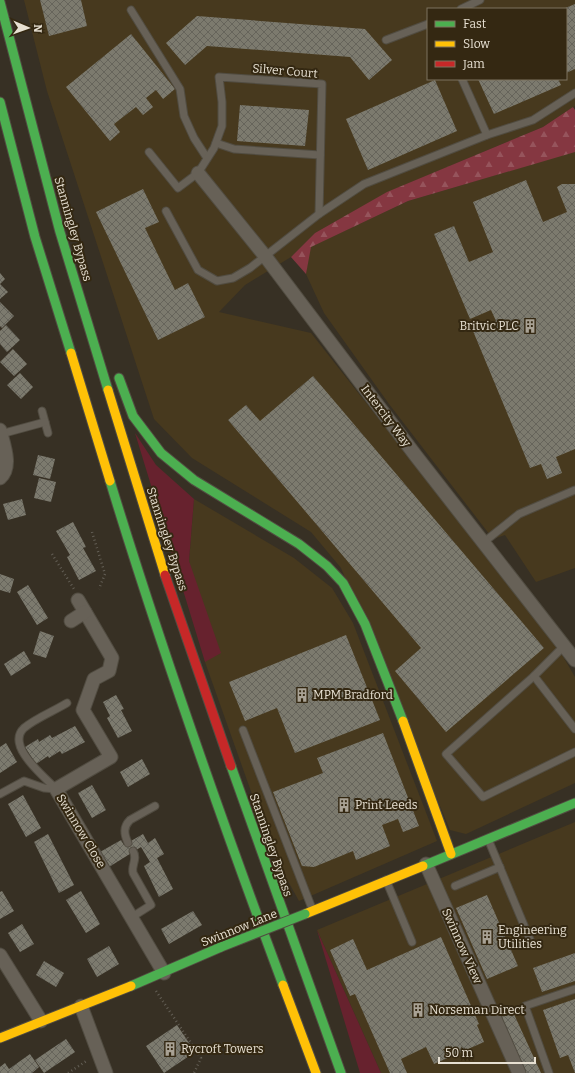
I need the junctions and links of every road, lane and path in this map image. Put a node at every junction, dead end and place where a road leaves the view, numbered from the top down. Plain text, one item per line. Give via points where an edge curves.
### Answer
1 (480, 0) edge
2 (0, 2) edge
3 (463, 8) edge
4 (131, 10) dead end
5 (427, 24) edge
6 (386, 40) dead end
7 (462, 80) edge
8 (575, 93) edge
9 (0, 102) edge
10 (487, 135) junction
11 (216, 143) junction
12 (149, 152) dead end
13 (320, 155) junction
14 (207, 158) junction
15 (198, 173) junction
16 (166, 211) dead end
17 (319, 214) junction
18 (60, 232) junction
19 (265, 256) junction
20 (101, 335) dead end
21 (116, 372) dead end
22 (42, 411) dead end
23 (45, 422) junction
24 (1, 432) edge
25 (48, 433) dead end
26 (0, 478) edge
27 (575, 490) edge
28 (92, 532) dead end
29 (484, 542) junction
30 (52, 554) dead end
31 (99, 589) dead end
32 (82, 606) junction
33 (71, 621) dead end
34 (565, 645) junction
35 (575, 660) edge
36 (534, 676) junction
37 (67, 703) dead end
38 (575, 729) edge
39 (243, 730) dead end
40 (575, 752) edge
41 (56, 789) junction
42 (0, 794) edge
43 (575, 803) edge
44 (155, 806) dead end
45 (488, 838) junction
46 (128, 843) dead end
47 (133, 851) dead end
48 (451, 854) junction
49 (426, 864) junction
50 (500, 867) junction
51 (386, 880) junction
52 (455, 886) dead end
53 (309, 912) junction
54 (132, 917) junction
55 (412, 942) dead end
56 (531, 942) dead end
57 (0, 955) edge
58 (164, 973) junction
59 (148, 979) junction
60 (575, 989) edge
61 (81, 1006) junction
62 (41, 1021) junction
63 (0, 1038) edge
64 (99, 1053) junction
65 (68, 1073) edge
66 (106, 1073) edge
67 (194, 1073) edge
68 (316, 1073) edge
69 (340, 1073) edge
70 (519, 1073) edge
71 (549, 1073) edge

1 - 3 lane
2 - 18 main road, Stanningley Bypass
4 - 14 lane via 180,89 184,116
5 - 6 lane
7 - 10 lane
8 - 10 lane via 533,120
9 - 68 main road via 35,237 137,569 232,849
10 - 17 lane via 364,184
11 - 13 lane via 234,149
11 - 13 lane, Silver Court via 222,126 220,77 322,84
11 - 14 lane, Silver Court
12 - 15 lane via 178,188
13 - 17 lane, Silver Court
14 - 15 lane, Silver Court
15 - 19 street, Intercity Way
16 - 19 lane via 198,270 218,281 233,278
17 - 19 lane
18 - 20 main road
18 - 69 main road, Stanningley Bypass via 162,565
19 - 29 street, Intercity Way
21 - 48 main road via 133,416 160,453 194,480 299,544 327,566 343,583 365,624
22 - 23 lane
23 - 24 lane
23 - 25 lane
24 - 26 street via 6,459 3,476
27 - 29 lane via 519,514
28 - 31 path via 105,574
29 - 34 street, Intercity Way
30 - 32 path
32 - 33 street
32 - 41 street, Swinnow Close via 112,658 109,671 94,679 83,710 111,757
34 - 35 street, Intercity Way
34 - 36 lane
36 - 38 lane
36 - 40 lane via 446,754 483,797
37 - 41 lane via 23,729 20,737 26,759
39 - 53 lane
41 - 42 lane via 44,788 24,780
41 - 54 street, Swinnow Close
43 - 45 main road, Swinnow Lane
44 - 46 lane via 127,824 125,832
45 - 48 main road, Swinnow Lane
45 - 50 lane
47 - 54 lane via 133,873 151,905
48 - 49 main road, Swinnow Lane
49 - 51 main road, Swinnow Lane
49 - 70 street, Swinnow View
50 - 52 lane
50 - 56 lane
51 - 53 main road, Swinnow Lane
51 - 55 lane
53 - 58 main road, Swinnow Lane, bridge
54 - 58 street, Swinnow Close
57 - 62 street
58 - 59 main road, Swinnow Lane
59 - 61 main road, Swinnow Lane
59 - 67 path via 201,1058
60 - 71 lane via 525,1006
61 - 62 main road, Swinnow Lane
61 - 64 street
62 - 63 main road, Swinnow Lane
64 - 65 path
64 - 66 street

